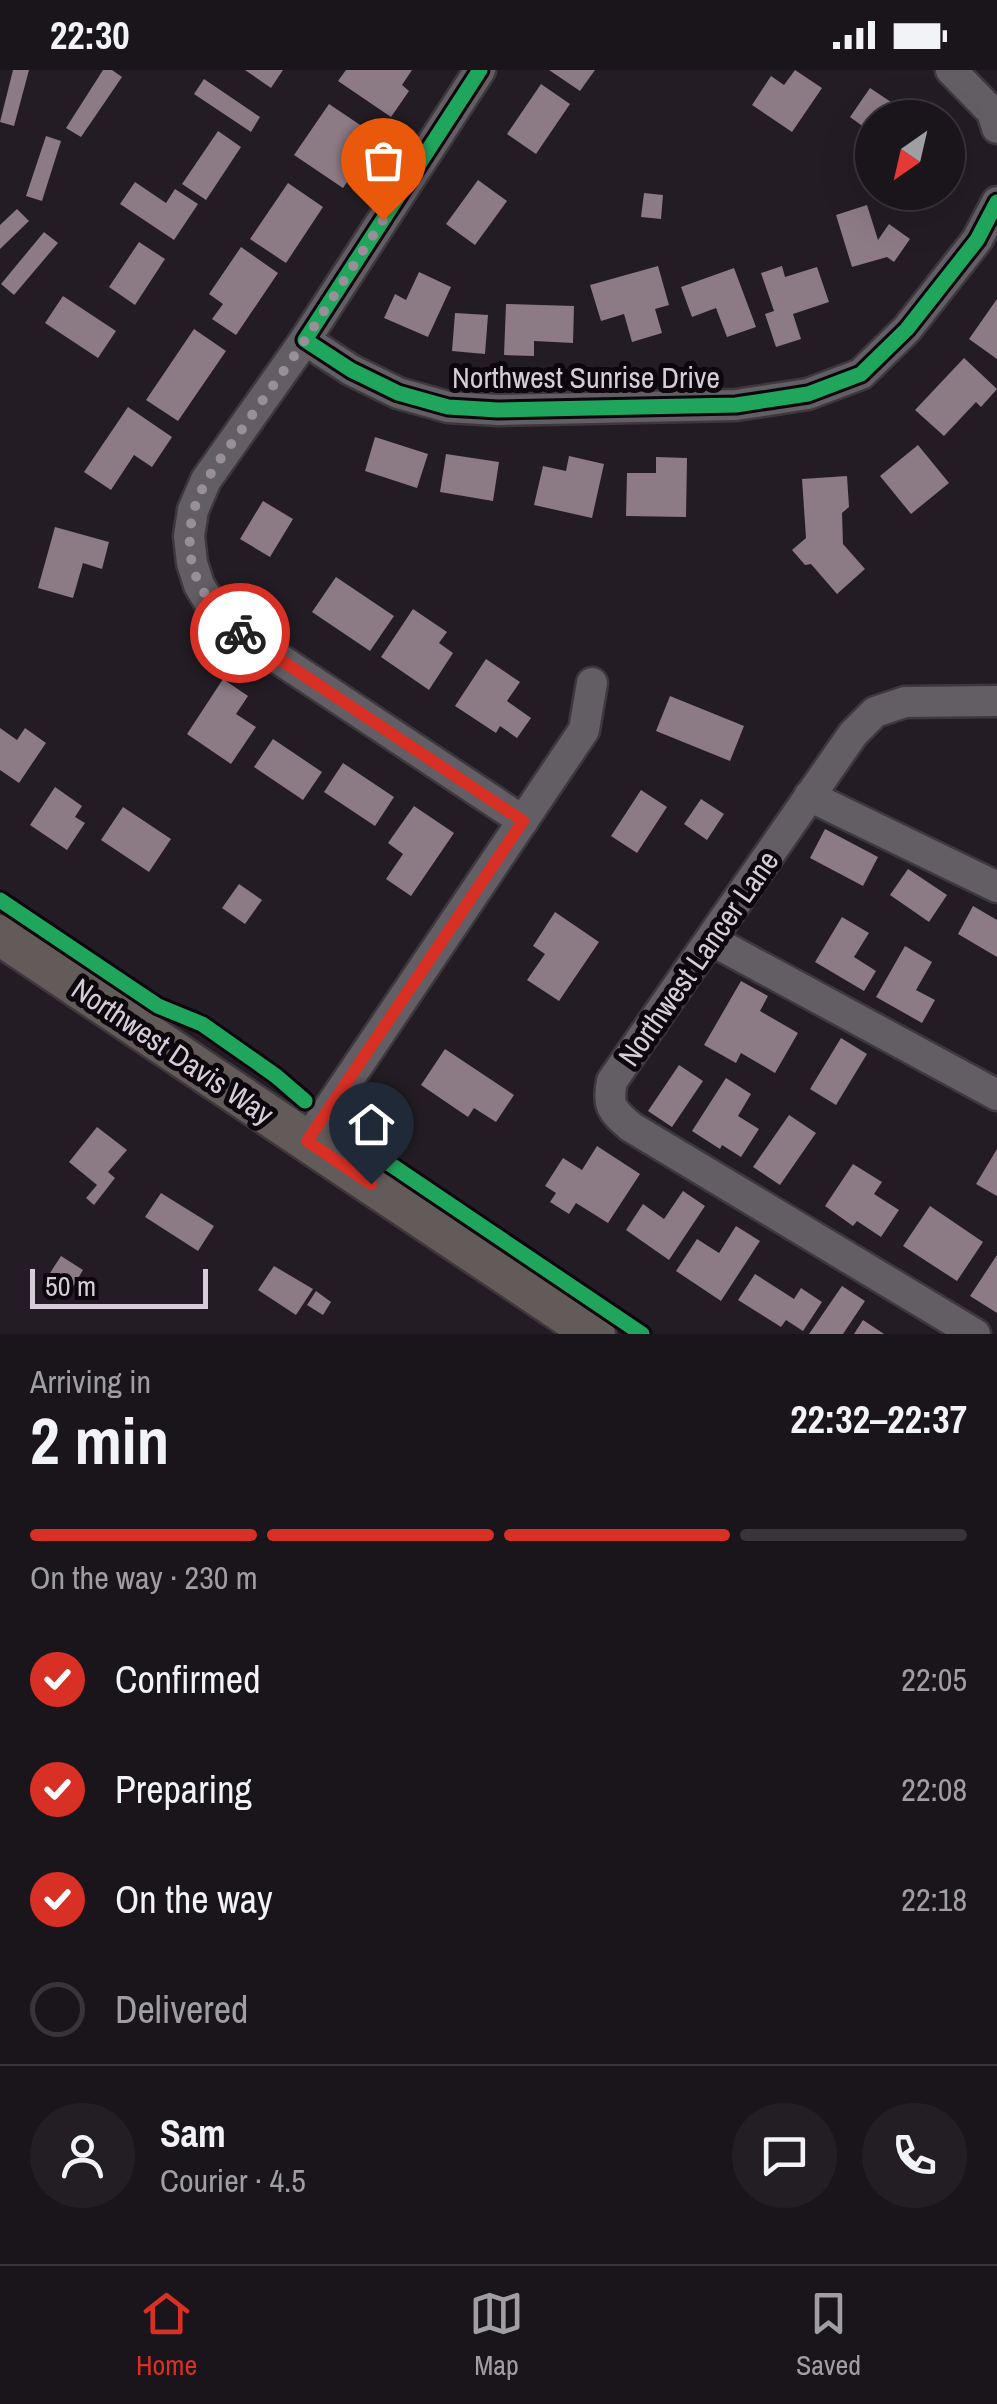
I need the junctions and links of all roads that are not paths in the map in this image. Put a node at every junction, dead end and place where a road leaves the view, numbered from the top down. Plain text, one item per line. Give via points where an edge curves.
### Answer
1 (480, 70) edge
2 (951, 70) edge
3 (997, 128) edge
4 (997, 202) edge
5 (305, 340) junction
6 (592, 683) dead end
7 (997, 702) edge
8 (809, 796) junction
9 (523, 821) junction
10 (997, 886) edge
11 (0, 935) edge
12 (710, 940) junction
13 (997, 1095) edge
14 (307, 1141) junction
15 (595, 1334) edge
16 (976, 1334) edge

1 - 5 street
2 - 3 street via 992,112
4 - 5 street, Northwest Sunrise Drive via 977,240 907,329 860,374 808,394 736,405 448,407 398,394
5 - 9 street via 206,480 193,510 192,563 199,586 240,633
6 - 9 street via 584,730
7 - 8 street, Northwest Lancer Lane via 906,702 875,712
8 - 10 street
8 - 12 street, Northwest Lancer Lane
9 - 14 street
11 - 14 main road, Northwest Davis Way
12 - 13 street
12 - 16 street, Northwest Lancer Lane via 612,1081 614,1112
14 - 15 main road, Northwest Davis Way

